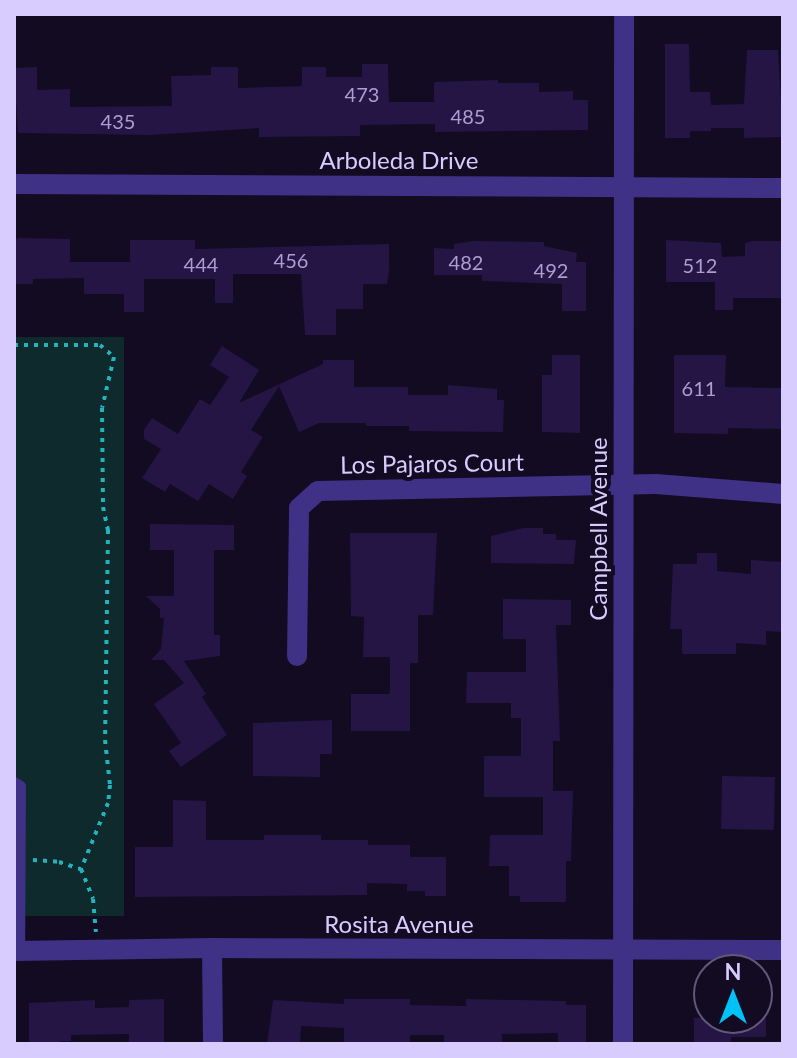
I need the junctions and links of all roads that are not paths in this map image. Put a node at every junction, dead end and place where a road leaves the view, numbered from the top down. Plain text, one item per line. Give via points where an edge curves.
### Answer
1 (624, 14) edge
2 (14, 184) edge
3 (624, 187) junction
4 (783, 188) edge
5 (624, 484) junction
6 (783, 494) edge
7 (297, 656) dead end
8 (14, 782) edge
9 (17, 829) edge
10 (16, 888) edge
11 (212, 948) junction
12 (783, 950) edge
13 (16, 951) edge
14 (622, 951) junction
15 (213, 1044) edge
16 (623, 1044) edge

1 - 3 street, Campbell Avenue
2 - 3 street, Arboleda Drive
3 - 4 street, Arboleda Drive
3 - 5 street, Campbell Avenue
5 - 6 street, Los Pajaros Court via 707,485
5 - 7 street, Los Pajaros Court via 318,491 299,508
5 - 14 street, Campbell Avenue
8 - 9 lane via 20,786
9 - 10 lane
10 - 13 lane
11 - 13 street, Rosita Avenue
11 - 14 street, Rosita Avenue
11 - 15 street
12 - 14 street, Rosita Avenue
14 - 16 street, Campbell Avenue

